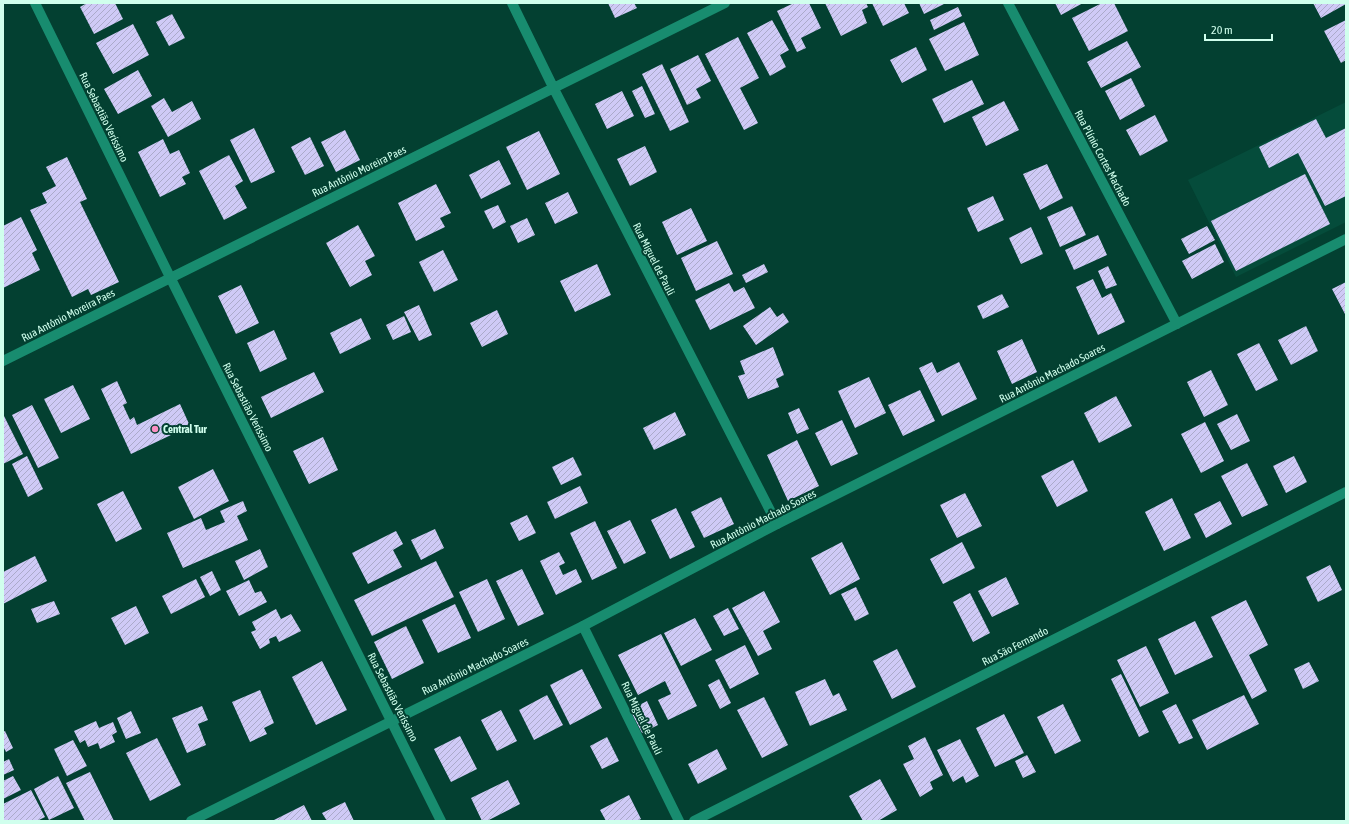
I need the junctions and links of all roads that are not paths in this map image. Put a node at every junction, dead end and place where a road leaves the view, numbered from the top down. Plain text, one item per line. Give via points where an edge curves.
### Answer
1 (35, 3) edge
2 (512, 3) edge
3 (725, 3) edge
4 (1008, 3) edge
5 (554, 89) junction
6 (1346, 239) edge
7 (170, 278) junction
8 (1177, 324) junction
9 (3, 361) edge
10 (1346, 492) edge
11 (777, 524) junction
12 (583, 626) junction
13 (392, 720) junction
14 (191, 821) edge
15 (441, 821) edge
16 (679, 821) edge
17 (694, 821) edge

1 - 7 street, Rua Sebastião Veríssimo
2 - 5 street, Rua Miguel de Pauli
3 - 5 street, Rua Antônio Moreira Paes
4 - 8 street, Rua Plínio Cortes Machado
5 - 7 street, Rua Antônio Moreira Paes
5 - 11 street, Rua Miguel de Pauli
6 - 8 street, Rua Antônio Machado Soares
7 - 9 street, Rua Antônio Moreira Paes
7 - 13 street, Rua Sebastião Veríssimo
8 - 11 street, Rua Antônio Machado Soares
10 - 17 street, Rua São Fernando
11 - 12 street, Rua Antônio Machado Soares
12 - 13 street, Rua Antônio Machado Soares
12 - 16 street, Rua Miguel de Pauli
13 - 14 street, Rua Antônio Machado Soares
13 - 15 street, Rua Sebastião Veríssimo

